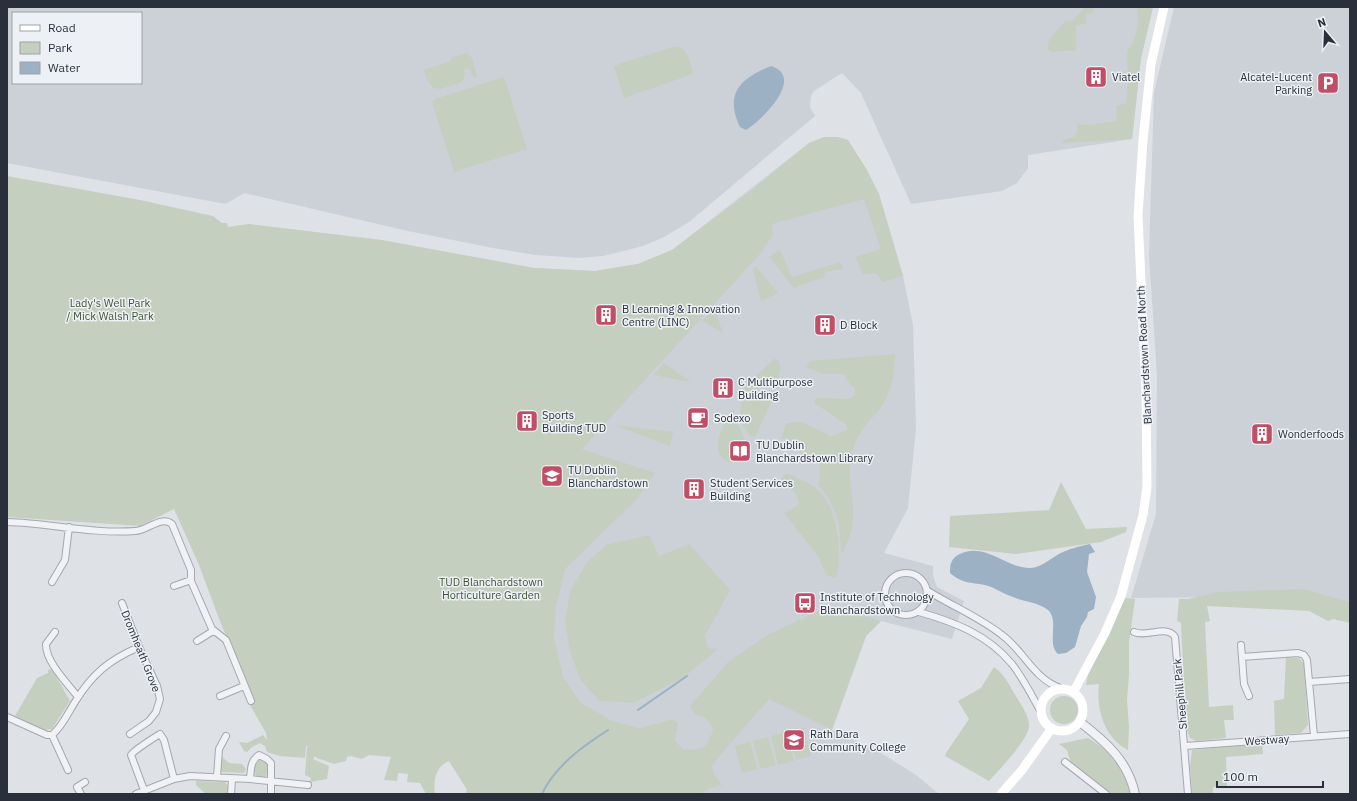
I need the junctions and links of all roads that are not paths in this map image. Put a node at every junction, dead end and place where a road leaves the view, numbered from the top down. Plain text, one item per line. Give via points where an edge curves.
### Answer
1 (1164, 7) edge
2 (7, 522) edge
3 (69, 527) junction
4 (191, 580) junction
5 (52, 582) dead end
6 (174, 586) dead end
7 (928, 591) junction
8 (122, 603) dead end
9 (919, 612) junction
10 (213, 631) junction
11 (55, 632) dead end
12 (1134, 632) dead end
13 (197, 641) dead end
14 (1241, 645) dead end
15 (139, 647) junction
16 (1242, 657) junction
17 (1350, 679) edge
18 (1309, 682) junction
19 (244, 686) junction
20 (1060, 688) junction
21 (1074, 692) junction
22 (220, 696) dead end
23 (1249, 696) dead end
24 (78, 698) junction
25 (251, 701) dead end
26 (1041, 712) junction
27 (7, 718) edge
28 (1080, 722) junction
29 (1052, 728) junction
30 (130, 734) dead end
31 (1350, 734) edge
32 (52, 735) junction
33 (226, 736) dead end
34 (1314, 736) junction
35 (1185, 746) junction
36 (1065, 762) dead end
37 (68, 770) dead end
38 (217, 777) junction
39 (174, 779) junction
40 (232, 779) junction
41 (250, 779) junction
42 (85, 782) dead end
43 (272, 782) junction
44 (308, 785) dead end
45 (144, 790) junction
46 (81, 794) edge
47 (136, 794) edge
48 (231, 794) edge
49 (271, 794) edge
50 (1001, 794) edge
51 (1106, 794) edge
52 (1135, 794) edge
53 (1188, 794) edge

1 - 21 main road, Blanchardstown Road North via 1151,64 1138,216 1146,392 1147,487 1143,515 1121,596
2 - 3 street
3 - 4 street via 135,531 163,521 169,522 176,532 191,570
3 - 5 street via 65,560
4 - 6 street
4 - 10 street
7 - 9 street via 925,605
7 - 9 street via 918,576 905,573 893,577 886,588 886,602 895,612 908,616
7 - 20 street via 987,624 1003,636 1042,679
8 - 15 street, Dromheath Grove
9 - 26 street via 968,629 990,643 1012,664
10 - 13 street
10 - 19 street via 226,640
11 - 24 street via 46,644 46,651 58,673
12 - 35 street, Sheephill Park via 1170,632 1175,638
14 - 16 street
15 - 24 street via 104,665 89,680
15 - 30 street, Dromheath Grove via 157,686 160,699 156,712 149,721
16 - 18 street via 1298,653 1304,655 1308,660
16 - 23 street via 1244,684
17 - 18 street
18 - 34 street
19 - 22 street
19 - 25 street
20 - 21 main road
20 - 26 main road via 1044,699
21 - 28 main road via 1083,702 1084,710
24 - 32 street
26 - 29 main road
27 - 32 street via 46,735
28 - 29 main road via 1067,731
28 - 52 street via 1107,743 1116,754 1127,770
29 - 50 main road
31 - 34 street, Westway
32 - 37 street
33 - 38 street via 219,749
34 - 35 street, Westway
35 - 53 street, Sheephill Park
36 - 51 street
38 - 39 street via 190,776
38 - 40 street
39 - 45 street
39 - 45 street via 164,740 160,734 131,755
40 - 41 street
40 - 48 street
41 - 43 street
41 - 43 street via 251,764 259,755 271,763
42 - 46 street via 76,787
43 - 44 street
43 - 49 street
45 - 47 street

